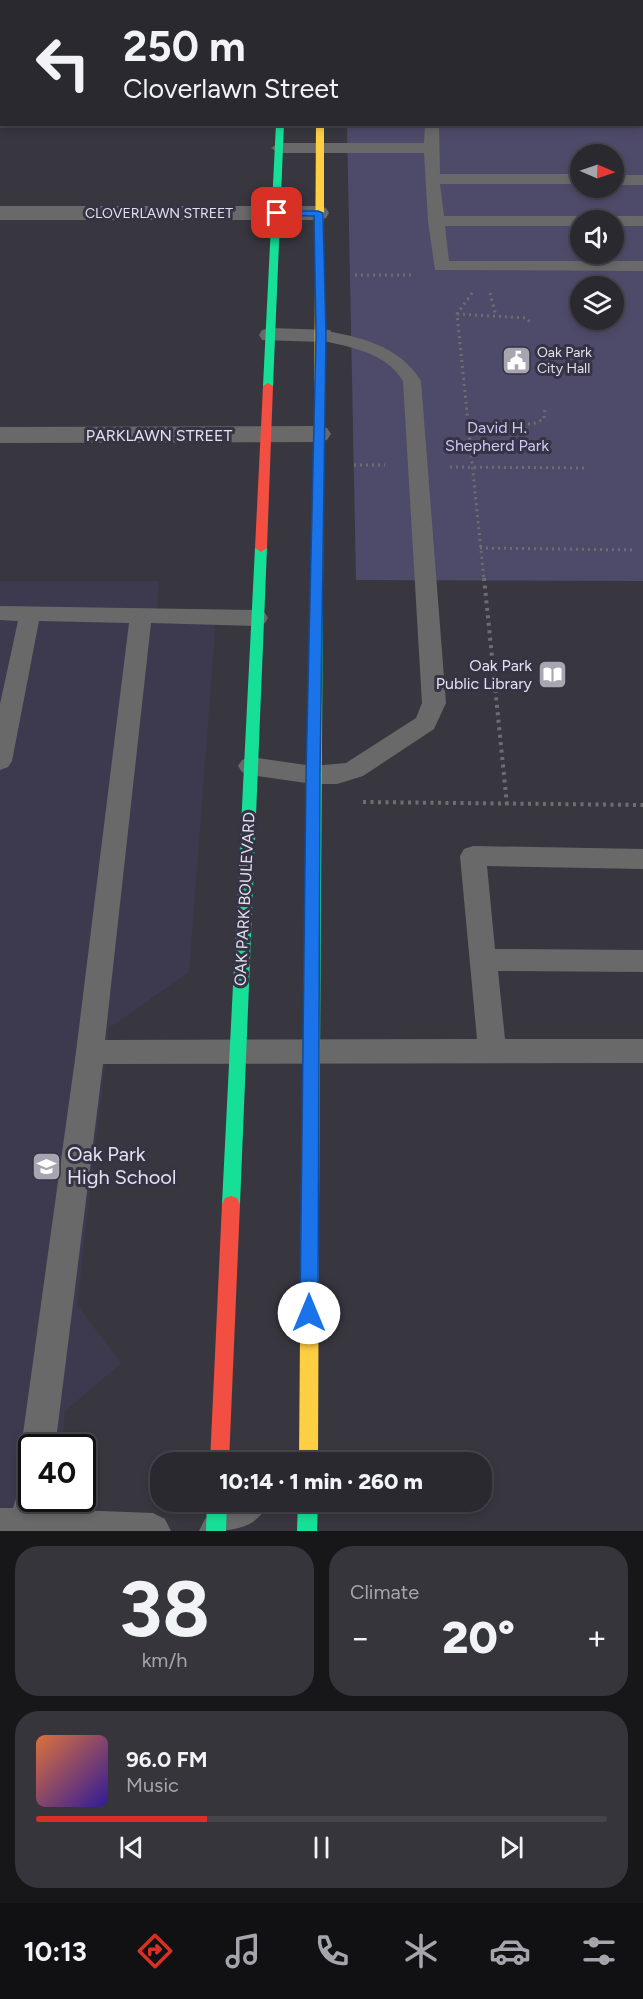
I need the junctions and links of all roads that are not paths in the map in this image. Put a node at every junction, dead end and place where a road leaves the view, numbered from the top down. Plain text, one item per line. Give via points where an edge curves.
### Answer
1 (280, 126) edge
2 (320, 126) edge
3 (432, 126) edge
4 (279, 148) junction
5 (319, 148) junction
6 (434, 148) junction
7 (432, 179) junction
8 (570, 179) edge
9 (624, 180) edge
10 (643, 180) edge
11 (0, 213) edge
12 (277, 213) junction
13 (318, 213) junction
14 (436, 221) junction
15 (570, 221) edge
16 (624, 221) edge
17 (643, 221) edge
18 (643, 267) edge
19 (271, 335) junction
20 (321, 335) junction
21 (318, 434) junction
22 (0, 435) edge
23 (266, 435) junction
24 (0, 613) edge
25 (30, 614) junction
26 (141, 615) junction
27 (257, 618) junction
28 (0, 761) edge
29 (250, 766) junction
30 (313, 775) junction
31 (643, 859) edge
32 (483, 960) junction
33 (643, 961) edge
34 (238, 1051) junction
35 (492, 1051) junction
36 (643, 1051) edge
37 (90, 1052) junction
38 (312, 1052) junction
39 (40, 1434) edge
40 (219, 1452) edge
41 (305, 1452) edge
42 (217, 1512) edge
43 (240, 1512) edge
44 (308, 1512) edge
45 (20, 1516) edge
46 (153, 1531) edge
47 (216, 1531) edge
48 (307, 1531) edge

1 - 4 street, OAK PARK BOULEVARD
2 - 5 street
3 - 6 lane
4 - 5 lane
4 - 12 street, OAK PARK BOULEVARD
5 - 6 lane
5 - 13 street
6 - 7 lane
7 - 8 lane
7 - 14 lane
9 - 10 lane
11 - 12 street, CLOVERLAWN STREET
12 - 13 street, CLOVERLAWN STREET
12 - 19 street, OAK PARK BOULEVARD
13 - 20 street
14 - 15 lane
14 - 18 lane via 441,266
16 - 17 lane
19 - 20 street
19 - 23 street, OAK PARK BOULEVARD
20 - 21 street
20 - 30 lane via 348,339 396,361 407,369 412,381 434,703 426,723 354,770
21 - 23 street, PARKLAWN STREET
21 - 30 street
22 - 23 street, PARKLAWN STREET
23 - 27 street, OAK PARK BOULEVARD
24 - 25 lane
25 - 26 lane
25 - 28 lane
26 - 27 lane
26 - 37 lane
27 - 29 street, OAK PARK BOULEVARD
29 - 30 lane
29 - 34 street, OAK PARK BOULEVARD
30 - 38 street
31 - 32 lane via 473,856
32 - 33 lane
32 - 35 lane
34 - 37 lane
34 - 38 lane
34 - 40 street, OAK PARK BOULEVARD
35 - 36 lane
35 - 38 lane
37 - 39 lane
38 - 41 street
42 - 47 street
43 - 47 lane
44 - 48 street
45 - 46 lane

